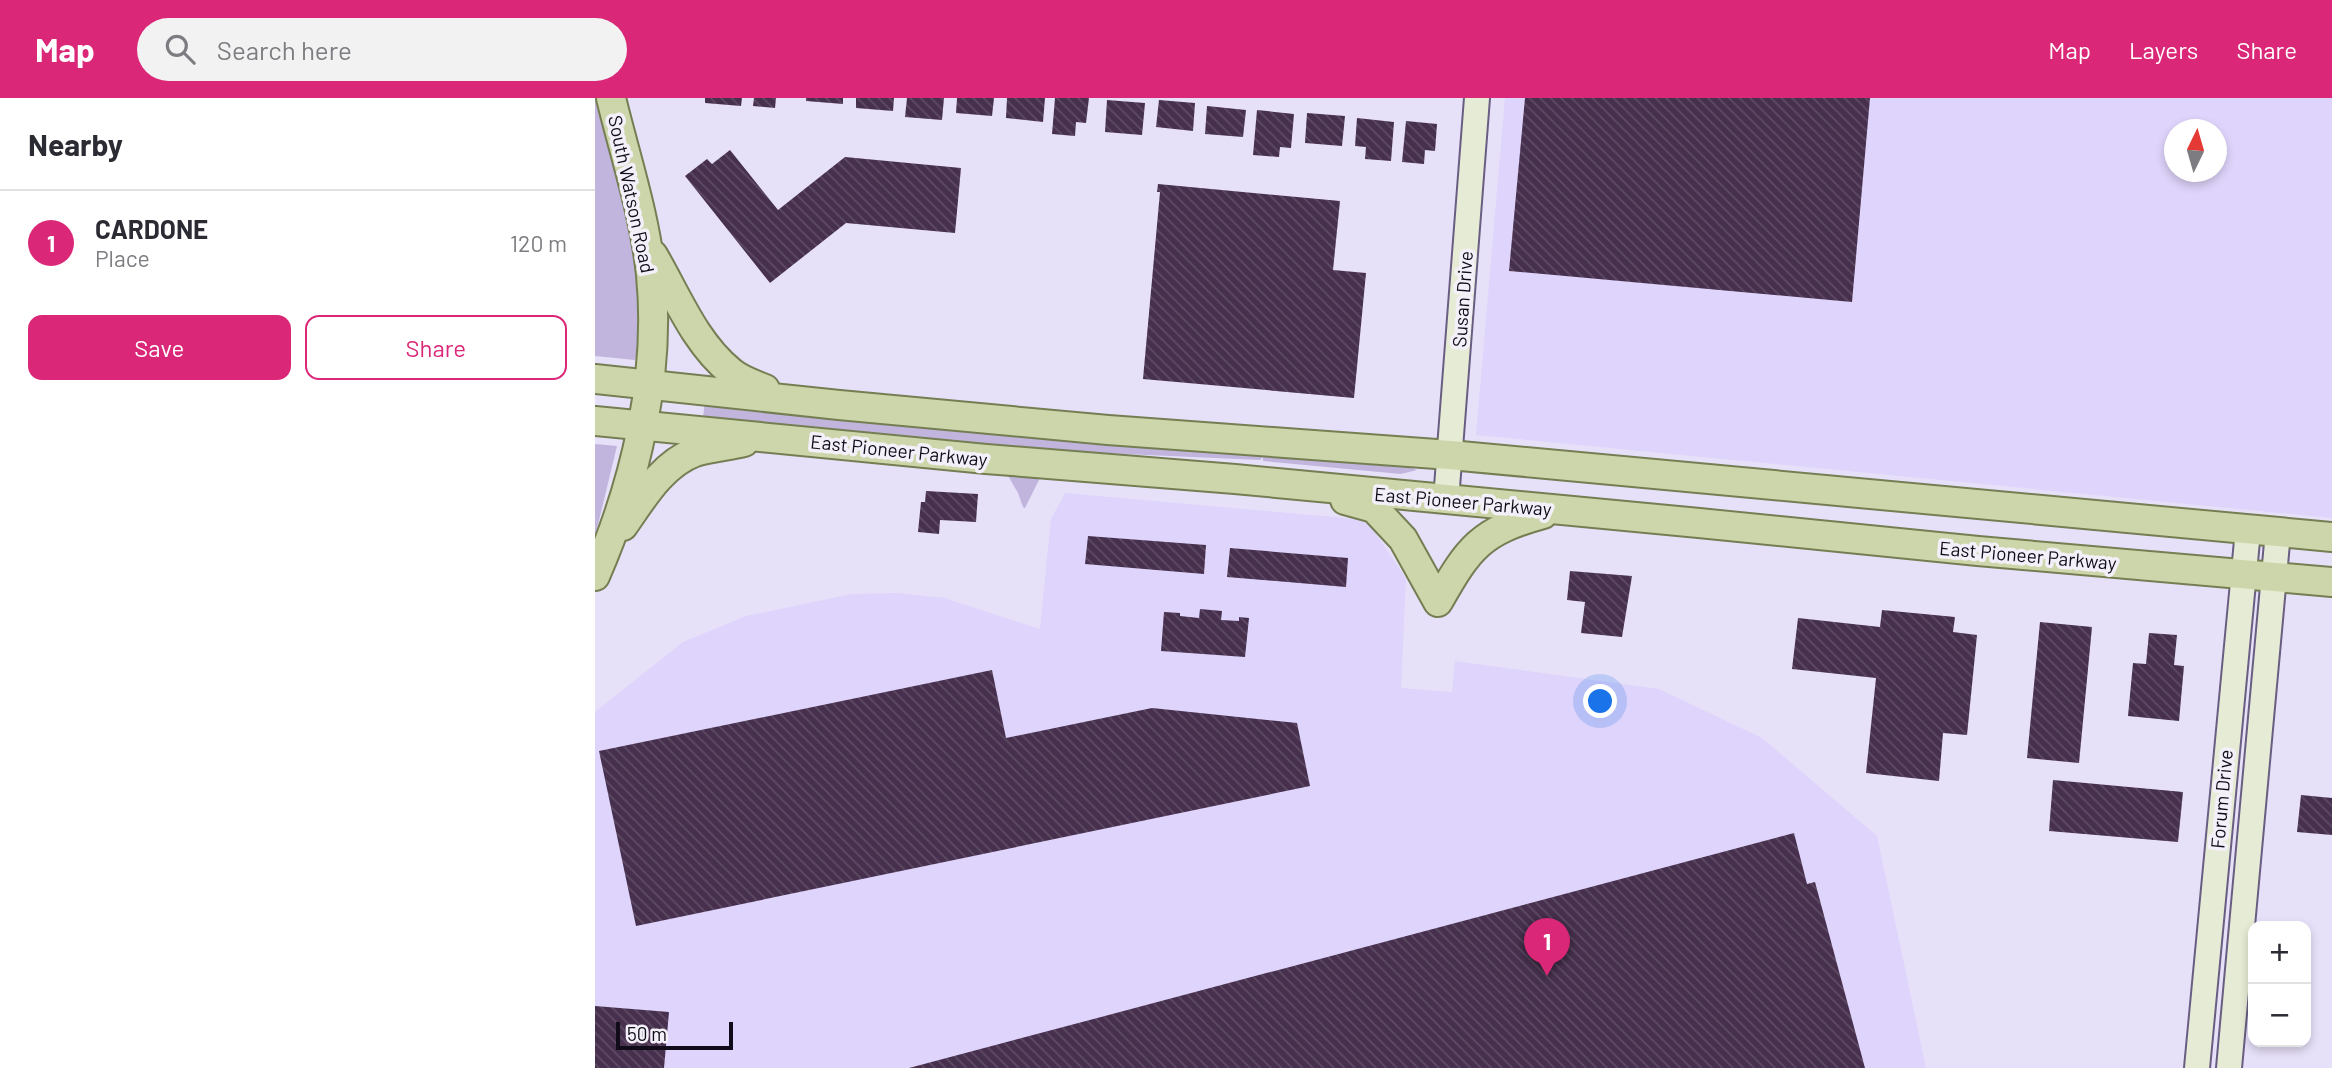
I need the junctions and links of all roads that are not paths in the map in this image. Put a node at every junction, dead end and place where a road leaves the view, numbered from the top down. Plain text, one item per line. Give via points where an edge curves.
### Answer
1 (611, 98) edge
2 (1477, 98) edge
3 (647, 245) junction
4 (595, 379) edge
5 (648, 384) junction
6 (783, 398) junction
7 (595, 421) edge
8 (642, 424) junction
9 (767, 437) junction
10 (1450, 455) junction
11 (1292, 485) junction
12 (1446, 500) junction
13 (1557, 510) junction
14 (2248, 530) junction
15 (2278, 532) junction
16 (2332, 537) edge
17 (607, 549) junction
18 (2244, 574) junction
19 (595, 576) edge
20 (2274, 577) junction
21 (2332, 582) edge
22 (2215, 861) junction
23 (2248, 864) junction
24 (2197, 1068) edge
25 (2229, 1068) edge

1 - 3 main road, South Watson Road
2 - 10 street, Susan Drive
3 - 5 main road, South Watson Road via 652,329
3 - 6 main road via 714,356 733,374
4 - 5 main road, East Pioneer Parkway
5 - 6 main road, East Pioneer Parkway
5 - 8 main road, South Watson Road
6 - 10 main road, East Pioneer Parkway via 1180,436
7 - 8 main road, East Pioneer Parkway
8 - 9 main road, East Pioneer Parkway
8 - 17 main road, South Watson Road
9 - 11 main road, East Pioneer Parkway
9 - 17 main road via 695,452 676,463 660,476
10 - 12 street, Susan Drive
10 - 14 main road, East Pioneer Parkway
11 - 12 main road, East Pioneer Parkway
11 - 13 main road via 1374,508 1403,539 1438,602 1458,566 1484,537 1517,521
12 - 13 main road, East Pioneer Parkway
13 - 18 main road, East Pioneer Parkway
14 - 15 main road, East Pioneer Parkway
14 - 18 street, Forum Drive
15 - 16 main road, East Pioneer Parkway
15 - 20 street, Forum Drive
17 - 19 main road, South Watson Road
18 - 20 main road, East Pioneer Parkway
18 - 22 street, Forum Drive
20 - 21 main road, East Pioneer Parkway
20 - 23 street, Forum Drive
22 - 23 street
22 - 24 street, Forum Drive
23 - 25 street, Forum Drive

